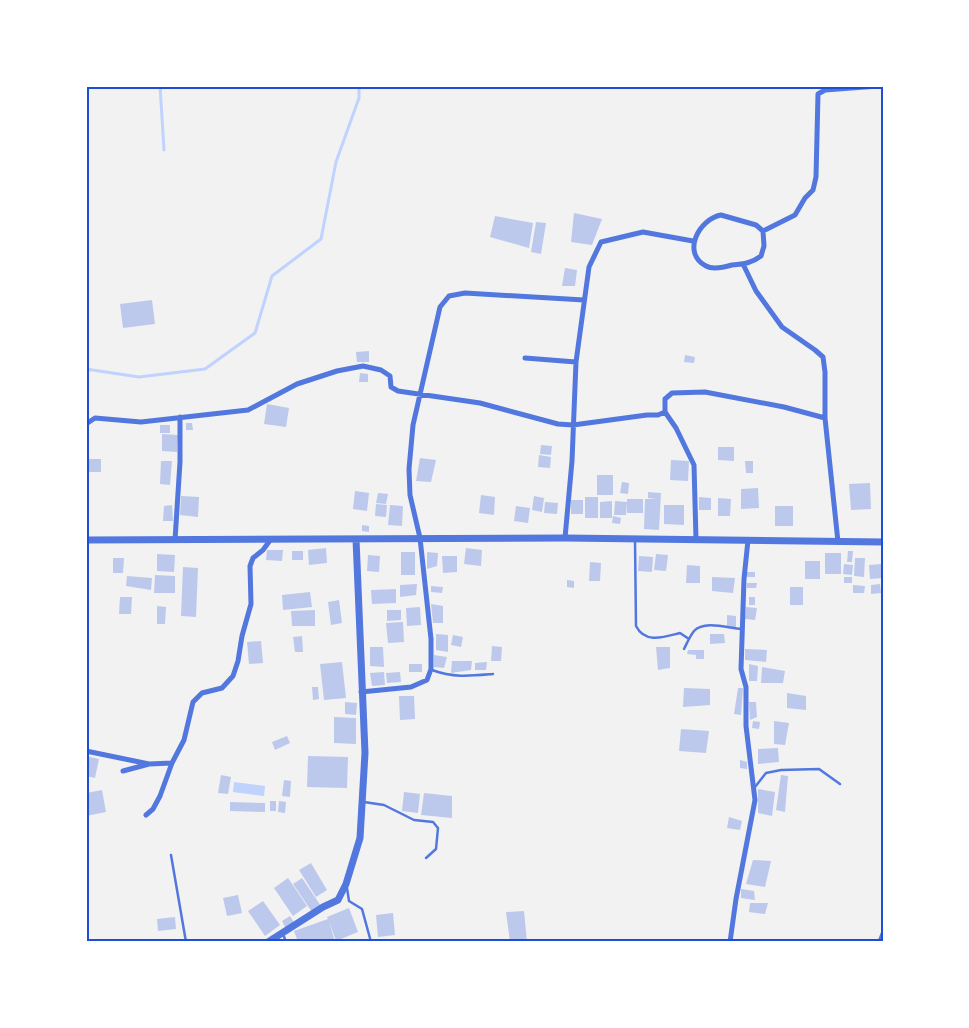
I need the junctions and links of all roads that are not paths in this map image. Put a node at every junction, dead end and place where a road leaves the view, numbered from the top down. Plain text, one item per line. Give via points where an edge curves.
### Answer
1 (880, 86) edge
2 (763, 231) junction
3 (694, 241) junction
4 (743, 264) junction
5 (584, 300) junction
6 (524, 358) dead end
7 (576, 362) junction
8 (419, 394) junction
9 (665, 412) junction
10 (180, 417) junction
11 (825, 418) junction
12 (86, 424) edge
13 (573, 425) junction
14 (420, 538) junction
15 (565, 538) junction
16 (635, 538) junction
17 (271, 539) junction
18 (356, 539) junction
19 (696, 539) junction
20 (86, 540) edge
21 (175, 540) junction
22 (748, 540) junction
23 (838, 542) junction
24 (883, 542) edge
25 (743, 630) junction
26 (689, 639) junction
27 (684, 649) dead end
28 (431, 669) junction
29 (493, 674) dead end
30 (361, 692) junction
31 (86, 751) edge
32 (172, 763) junction
33 (149, 764) junction
34 (123, 771) dead end
35 (840, 784) dead end
36 (754, 788) junction
37 (362, 802) junction
38 (146, 815) dead end
39 (171, 855) dead end
40 (426, 858) dead end
41 (346, 884) junction
42 (282, 933) junction
43 (883, 934) edge
44 (186, 942) edge
45 (268, 942) edge
46 (286, 942) edge
47 (370, 942) edge
48 (730, 942) edge
49 (880, 942) edge

1 - 2 street via 825,90 818,94 813,190 794,215
2 - 3 street via 756,225 721,215 712,217 702,226
2 - 4 street via 761,256
3 - 4 street via 694,252 706,267
3 - 5 street via 643,232 601,242 589,267
4 - 11 street via 756,291 782,328 823,357
5 - 7 street
5 - 8 street via 465,293 449,296 440,307
6 - 7 street
7 - 13 street
8 - 10 street via 398,391 391,387 390,376 381,370 363,366 298,384 248,410
8 - 13 street
8 - 14 street via 409,470 410,495
9 - 11 street via 665,399 672,393 705,392
9 - 13 street
9 - 19 street via 694,465
10 - 12 street via 141,422 95,418
10 - 21 street
11 - 23 street
13 - 15 street
14 - 15 street
14 - 18 street
14 - 28 street via 431,639
15 - 16 street
16 - 19 street
16 - 26 lane via 636,626 650,638 680,633
17 - 18 street
17 - 21 street
17 - 32 street via 253,558 250,566 251,604 233,676 222,688 202,693 193,702 184,740
18 - 30 street
19 - 22 street
20 - 21 street
22 - 23 street
22 - 25 street
23 - 24 street
25 - 26 lane via 704,626 694,631
25 - 36 street via 742,669
26 - 27 lane
28 - 29 lane via 458,677
28 - 30 street via 426,680 411,686
30 - 37 street via 365,753
31 - 33 street
32 - 33 street
32 - 38 street via 160,796
33 - 34 street
35 - 36 lane via 819,769 780,770 766,773
36 - 48 street via 755,800
37 - 40 lane via 384,805 414,820 433,822 438,828 436,849
37 - 41 street via 360,838
39 - 44 lane
41 - 42 street via 338,900
41 - 47 lane via 349,901 362,909
42 - 45 street
42 - 46 lane
43 - 49 street

